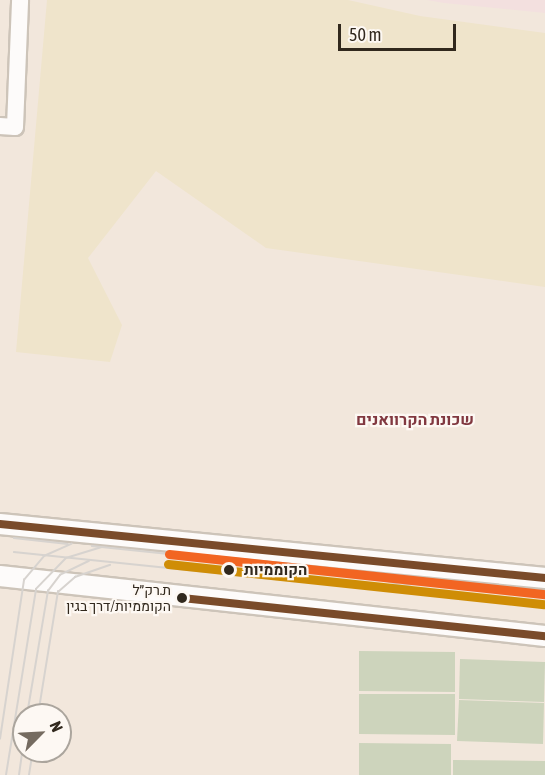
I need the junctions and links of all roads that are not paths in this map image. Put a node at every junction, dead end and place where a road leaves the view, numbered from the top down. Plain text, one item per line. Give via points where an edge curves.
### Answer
1 (20, 0) edge
2 (0, 126) edge
3 (0, 524) edge
4 (0, 576) edge
5 (545, 578) edge
6 (545, 636) edge

1 - 2 street via 15,127
3 - 5 street
4 - 6 street

